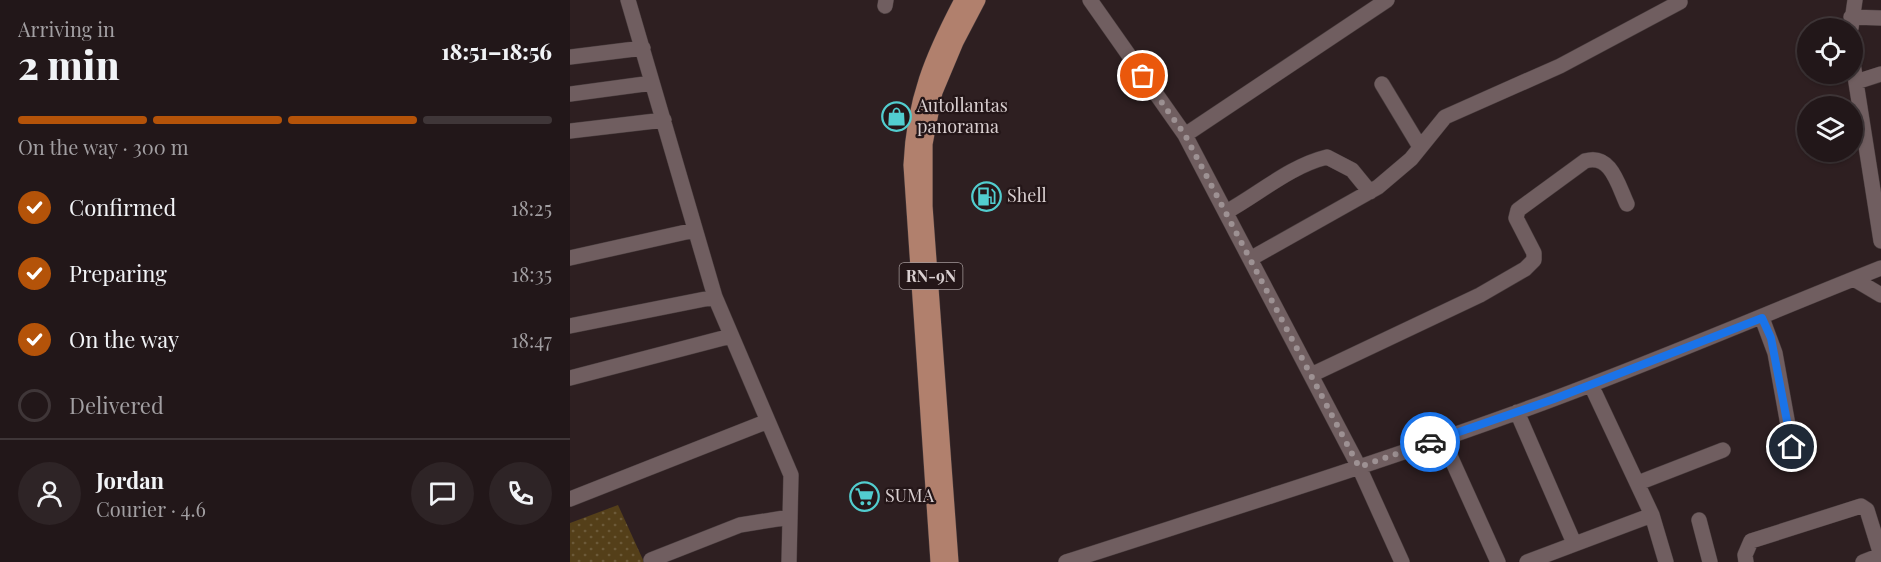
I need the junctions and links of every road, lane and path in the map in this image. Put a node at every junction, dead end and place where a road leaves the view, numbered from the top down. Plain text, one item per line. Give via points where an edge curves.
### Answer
1 (628, 0) edge
2 (962, 0) edge
3 (978, 0) edge
4 (1090, 0) edge
5 (1387, 0) edge
6 (1856, 0) edge
7 (1680, 2) dead end
8 (1852, 18) edge
9 (1881, 18) edge
10 (1863, 21) edge
11 (643, 48) junction
12 (570, 57) edge
13 (1881, 74) edge
14 (1863, 80) edge
15 (652, 83) junction
16 (1382, 84) dead end
17 (1856, 84) edge
18 (570, 94) edge
19 (664, 120) junction
20 (570, 131) edge
21 (1185, 135) junction
22 (1420, 147) junction
23 (1370, 192) junction
24 (1627, 204) dead end
25 (1226, 212) junction
26 (695, 230) junction
27 (1881, 241) edge
28 (570, 258) edge
29 (1250, 259) junction
30 (1881, 268) edge
31 (1854, 279) junction
32 (1878, 290) edge
33 (715, 297) junction
34 (1762, 318) junction
35 (570, 326) edge
36 (731, 336) junction
37 (1311, 375) junction
38 (570, 378) edge
39 (1591, 385) junction
40 (1517, 412) junction
41 (768, 421) junction
42 (1442, 438) junction
43 (1723, 450) dead end
44 (1795, 464) dead end
45 (1359, 467) junction
46 (1638, 483) junction
47 (570, 499) edge
48 (1652, 515) junction
49 (790, 517) junction
50 (1699, 520) dead end
51 (1574, 543) junction
52 (1881, 555) edge
53 (651, 560) dead end
54 (789, 562) edge
55 (938, 562) edge
56 (951, 562) edge
57 (1066, 562) edge
58 (1402, 562) edge
59 (1498, 562) edge
60 (1527, 562) edge
61 (1666, 562) edge
62 (1710, 562) edge
63 (1746, 562) edge
64 (1863, 562) edge

1 - 11 street
2 - 55 main road, RN-9N via 925,77 912,130 911,165
3 - 56 main road, RN-9N via 935,92 925,153 925,206
4 - 21 street
5 - 21 street
6 - 8 street
7 - 22 street via 1560,66 1445,117
9 - 10 street
11 - 12 street
11 - 15 street
13 - 14 street
15 - 18 street
15 - 19 street
16 - 22 street
17 - 27 street
19 - 20 street
19 - 26 street
21 - 25 street
22 - 23 street via 1399,172
23 - 25 street via 1352,170 1327,157 1296,169
23 - 29 street
24 - 37 street via 1609,166 1595,158 1586,161 1518,210 1516,218 1534,253 1534,260 1525,269 1480,295
25 - 29 street
26 - 28 street
26 - 33 street
29 - 37 street
30 - 31 street
31 - 32 street
31 - 34 street
33 - 35 street
33 - 36 street
34 - 39 street
34 - 44 street via 1775,353
36 - 38 street
36 - 41 street
37 - 45 street
39 - 40 street
39 - 46 street
40 - 42 street
40 - 51 street
41 - 47 street
41 - 49 street via 790,475
42 - 45 street
42 - 59 street
43 - 46 street
45 - 57 street
45 - 58 street
46 - 48 street
48 - 51 street
48 - 61 street
49 - 53 street via 740,525
49 - 54 street
50 - 62 street
51 - 60 street
52 - 63 street via 1868,510 1861,506 1751,541 1744,555
52 - 64 street

